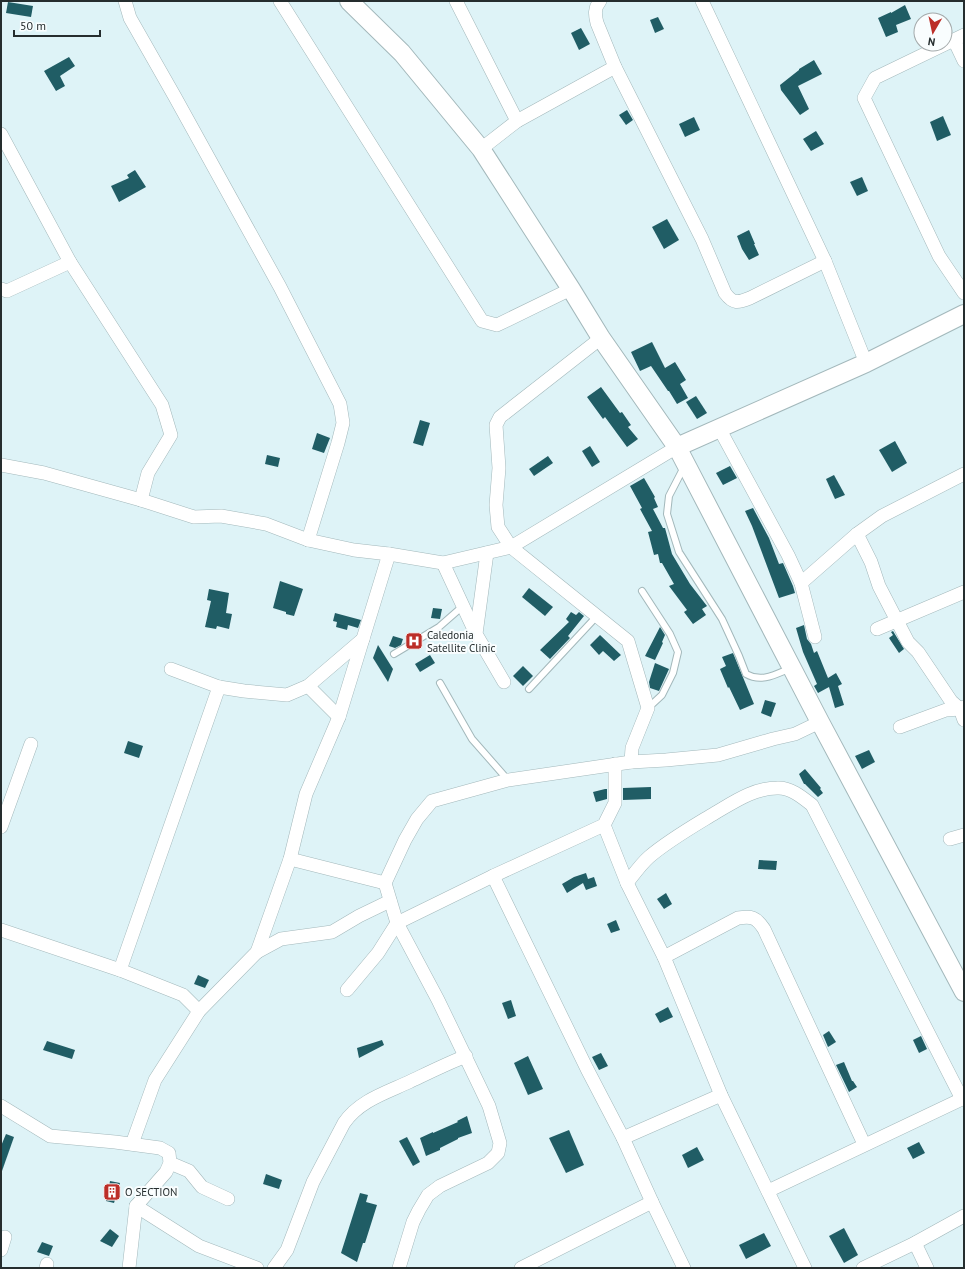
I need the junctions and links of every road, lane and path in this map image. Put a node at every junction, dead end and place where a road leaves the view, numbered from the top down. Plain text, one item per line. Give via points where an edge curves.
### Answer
1 (125, 1) edge
2 (280, 1) edge
3 (349, 1) edge
4 (456, 1) edge
5 (600, 1) edge
6 (702, 1) edge
7 (959, 38) edge
8 (964, 61) edge
9 (616, 67) junction
10 (517, 121) junction
11 (1, 134) edge
12 (481, 149) junction
13 (825, 260) junction
14 (70, 262) junction
15 (1, 289) edge
16 (571, 289) junction
17 (964, 293) edge
18 (964, 314) edge
19 (601, 338) junction
20 (866, 363) junction
21 (719, 428) junction
22 (677, 447) junction
23 (686, 464) junction
24 (1, 465) edge
25 (964, 474) edge
26 (141, 500) junction
27 (857, 534) junction
28 (308, 540) junction
29 (511, 547) junction
30 (487, 553) junction
31 (389, 554) junction
32 (443, 563) junction
33 (801, 583) junction
34 (642, 591) dead end
35 (964, 592) edge
36 (463, 606) junction
37 (597, 616) junction
38 (897, 621) junction
39 (877, 629) dead end
40 (476, 634) junction
41 (816, 637) dead end
42 (363, 639) junction
43 (394, 654) dead end
44 (792, 668) junction
45 (171, 669) dead end
46 (504, 682) dead end
47 (440, 683) dead end
48 (308, 686) junction
49 (219, 687) junction
50 (529, 689) dead end
51 (648, 708) junction
52 (963, 712) edge
53 (339, 717) junction
54 (820, 722) junction
55 (900, 727) dead end
56 (31, 744) dead end
57 (631, 762) junction
58 (615, 764) junction
59 (508, 780) junction
60 (604, 825) junction
61 (1, 827) edge
62 (964, 835) edge
63 (950, 838) dead end
64 (290, 859) junction
65 (493, 876) junction
66 (385, 883) junction
67 (627, 883) junction
68 (390, 901) junction
69 (397, 923) junction
70 (1, 930) edge
71 (256, 952) junction
72 (664, 957) junction
73 (120, 970) junction
74 (347, 990) dead end
75 (964, 992) edge
76 (199, 1011) junction
77 (466, 1056) junction
78 (721, 1095) junction
79 (963, 1099) edge
80 (1, 1106) edge
81 (623, 1138) junction
82 (132, 1144) junction
83 (864, 1144) junction
84 (170, 1163) junction
85 (768, 1190) junction
86 (228, 1199) dead end
87 (652, 1202) junction
88 (136, 1206) junction
89 (964, 1216) edge
90 (5, 1238) dead end
91 (915, 1243) junction
92 (1, 1250) edge
93 (129, 1268) edge
94 (257, 1268) edge
95 (274, 1268) edge
96 (399, 1268) edge
97 (521, 1268) edge
98 (684, 1268) edge
99 (805, 1268) edge
100 (863, 1268) edge
101 (927, 1268) edge

1 - 28 street via 130,18 280,287 340,404 343,424
2 - 16 street via 482,322 497,325
3 - 12 street via 402,52
4 - 10 street
5 - 9 street via 595,16
6 - 13 street
7 - 8 street
7 - 17 street via 875,78 864,98 939,256
9 - 10 street
9 - 13 street via 729,298 734,302 741,302
10 - 12 street
11 - 14 street
12 - 16 street
13 - 20 street
14 - 15 street via 7,290
14 - 26 street via 162,405 171,435 148,473
16 - 19 street
18 - 20 street
19 - 22 street
19 - 29 street via 500,417 496,425 499,468 496,506 498,527
20 - 21 street
21 - 22 street
21 - 33 street
22 - 23 street
22 - 29 street
23 - 44 street
23 - 44 lane via 669,496 667,514 679,552 722,619 746,674 753,678 765,678
24 - 26 street via 44,473
25 - 27 street via 882,516
26 - 28 street via 194,517 221,516 266,524
27 - 33 street
27 - 38 street
28 - 31 street via 354,550
29 - 30 street
29 - 37 street
30 - 32 street
30 - 40 street
31 - 32 street
31 - 42 street
32 - 36 street
33 - 41 street
34 - 51 lane via 670,634 678,652 673,674 662,695
35 - 38 street
36 - 40 street
36 - 43 lane via 439,627
37 - 50 lane
37 - 51 street via 628,641
38 - 39 street
38 - 52 street via 908,642 918,652 951,700
40 - 46 street
42 - 48 street
42 - 53 street
44 - 54 street
45 - 49 street
47 - 59 lane via 472,739
48 - 49 street via 287,694
48 - 53 street
49 - 73 street
51 - 57 street via 632,748
52 - 55 street via 946,710
53 - 64 street via 306,794
54 - 57 street via 795,734 718,755
54 - 75 street
56 - 61 street
57 - 58 street
58 - 59 street
58 - 60 street via 615,803
59 - 66 street via 432,801 417,819
60 - 65 street
60 - 67 street
62 - 63 street
64 - 66 street
64 - 71 street
65 - 69 street
65 - 81 street
66 - 68 street
67 - 72 street
67 - 79 street via 648,858 664,846 744,797 762,790 778,788 798,794 812,805
68 - 69 street
68 - 71 street via 332,932 281,939
69 - 74 street via 378,952
69 - 77 street
70 - 73 street
71 - 76 street
72 - 78 street
72 - 83 street via 738,918 755,918 764,929
73 - 76 street via 183,995
76 - 82 street via 155,1080
77 - 95 street via 374,1098 350,1114 313,1182 287,1250
77 - 96 street via 489,1106 500,1143 498,1153 488,1163 440,1186 428,1195 413,1222
78 - 81 street
78 - 85 street
79 - 83 street
80 - 82 street via 50,1136
81 - 87 street
82 - 84 street via 160,1148 169,1154
83 - 85 street
84 - 86 street via 188,1171 202,1187
84 - 88 street via 166,1172
85 - 99 street
87 - 97 street
87 - 98 street
88 - 93 street
88 - 94 street via 199,1246
89 - 91 street
90 - 92 street
91 - 100 street
91 - 101 street

